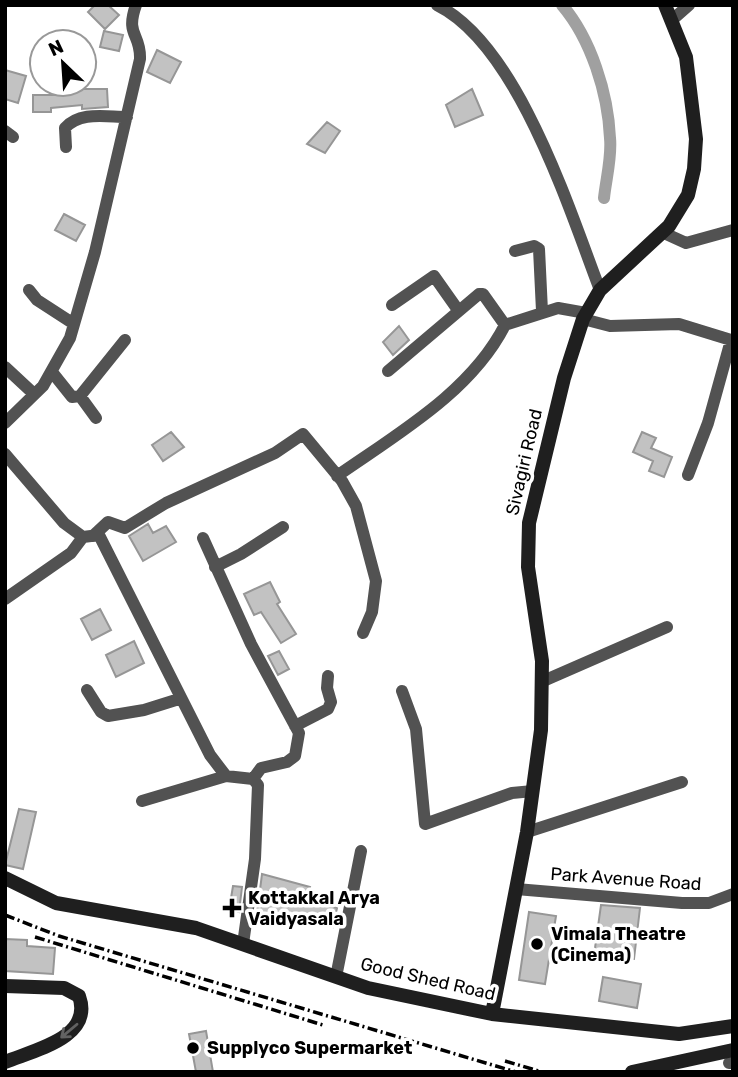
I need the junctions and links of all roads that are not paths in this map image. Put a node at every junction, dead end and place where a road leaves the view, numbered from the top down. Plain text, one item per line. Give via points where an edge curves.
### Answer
1 (136, 5) edge
2 (437, 5) edge
3 (665, 5) edge
4 (690, 5) edge
5 (672, 20) junction
6 (127, 117) junction
7 (66, 147) dead end
8 (733, 230) edge
9 (664, 233) junction
10 (515, 251) dead end
11 (29, 290) dead end
12 (600, 290) junction
13 (392, 305) dead end
14 (458, 310) junction
15 (542, 311) junction
16 (585, 316) junction
17 (74, 324) junction
18 (505, 325) junction
19 (125, 340) dead end
20 (732, 340) edge
21 (5, 367) edge
22 (388, 371) dead end
23 (52, 372) junction
24 (34, 394) junction
25 (80, 396) junction
26 (96, 418) dead end
27 (5, 423) edge
28 (5, 454) edge
29 (688, 475) dead end
30 (337, 476) junction
31 (283, 527) dead end
32 (88, 536) junction
33 (203, 538) dead end
34 (215, 567) junction
35 (5, 599) edge
36 (667, 627) dead end
37 (363, 634) dead end
38 (328, 676) dead end
39 (541, 682) junction
40 (87, 690) dead end
41 (402, 691) dead end
42 (179, 699) junction
43 (295, 726) junction
44 (226, 776) junction
45 (253, 779) junction
46 (682, 782) dead end
47 (533, 791) junction
48 (142, 802) dead end
49 (527, 832) junction
50 (361, 851) dead end
51 (5, 878) edge
52 (516, 889) junction
53 (733, 894) edge
54 (243, 944) junction
55 (336, 977) junction
56 (5, 986) edge
57 (492, 1014) junction
58 (733, 1026) edge
59 (732, 1059) edge
60 (5, 1062) edge
61 (632, 1072) edge

1 - 6 street via 130,26 140,59
2 - 12 street via 461,20 513,86 549,158
3 - 5 main road, Sivagiri Road
4 - 5 street
5 - 9 main road, Sivagiri Road via 686,57 696,139 688,195
6 - 7 street via 80,117 65,128
6 - 17 street
8 - 9 street via 686,243
9 - 12 main road, Sivagiri Road
10 - 15 street via 539,249
11 - 17 street
12 - 16 main road, Sivagiri Road
13 - 14 street via 434,276
14 - 18 street via 481,293
14 - 22 street
15 - 16 street via 558,308
15 - 18 street
16 - 20 street via 610,326 679,324
16 - 39 main road, Sivagiri Road via 564,377 528,523 528,567
17 - 23 street
18 - 30 street via 471,374 450,393
19 - 25 street
20 - 29 street
21 - 24 street
23 - 24 street
23 - 25 street via 72,397
24 - 27 street
25 - 26 street
28 - 32 street via 64,523
30 - 32 street via 303,434 275,453 166,503 125,528 108,522
30 - 37 street via 356,506 376,581 372,612
31 - 34 street
32 - 35 street
32 - 42 street via 99,535 110,552
33 - 34 street
34 - 43 street
36 - 39 street
38 - 43 street via 331,705
39 - 47 main road, Sivagiri Road via 541,730
40 - 42 street via 108,716
41 - 47 street via 416,729 424,824 512,793
42 - 44 street
43 - 45 street via 299,733 295,756 261,768
44 - 45 street
44 - 48 street
45 - 54 street via 258,785 255,859
46 - 49 street
47 - 49 main road, Sivagiri Road
49 - 52 main road, Sivagiri Road
50 - 55 street
51 - 54 main road, Good Shed Road via 56,903 197,928
52 - 53 street, Park Avenue Road via 682,902 709,902
52 - 57 main road, Sivagiri Road
54 - 55 main road, Good Shed Road
55 - 57 main road, Good Shed Road
56 -> 60 main road via 64,988 79,996 83,1008 77,1026 58,1041
57 - 58 main road, Good Shed Road via 679,1034
59 - 61 main road

